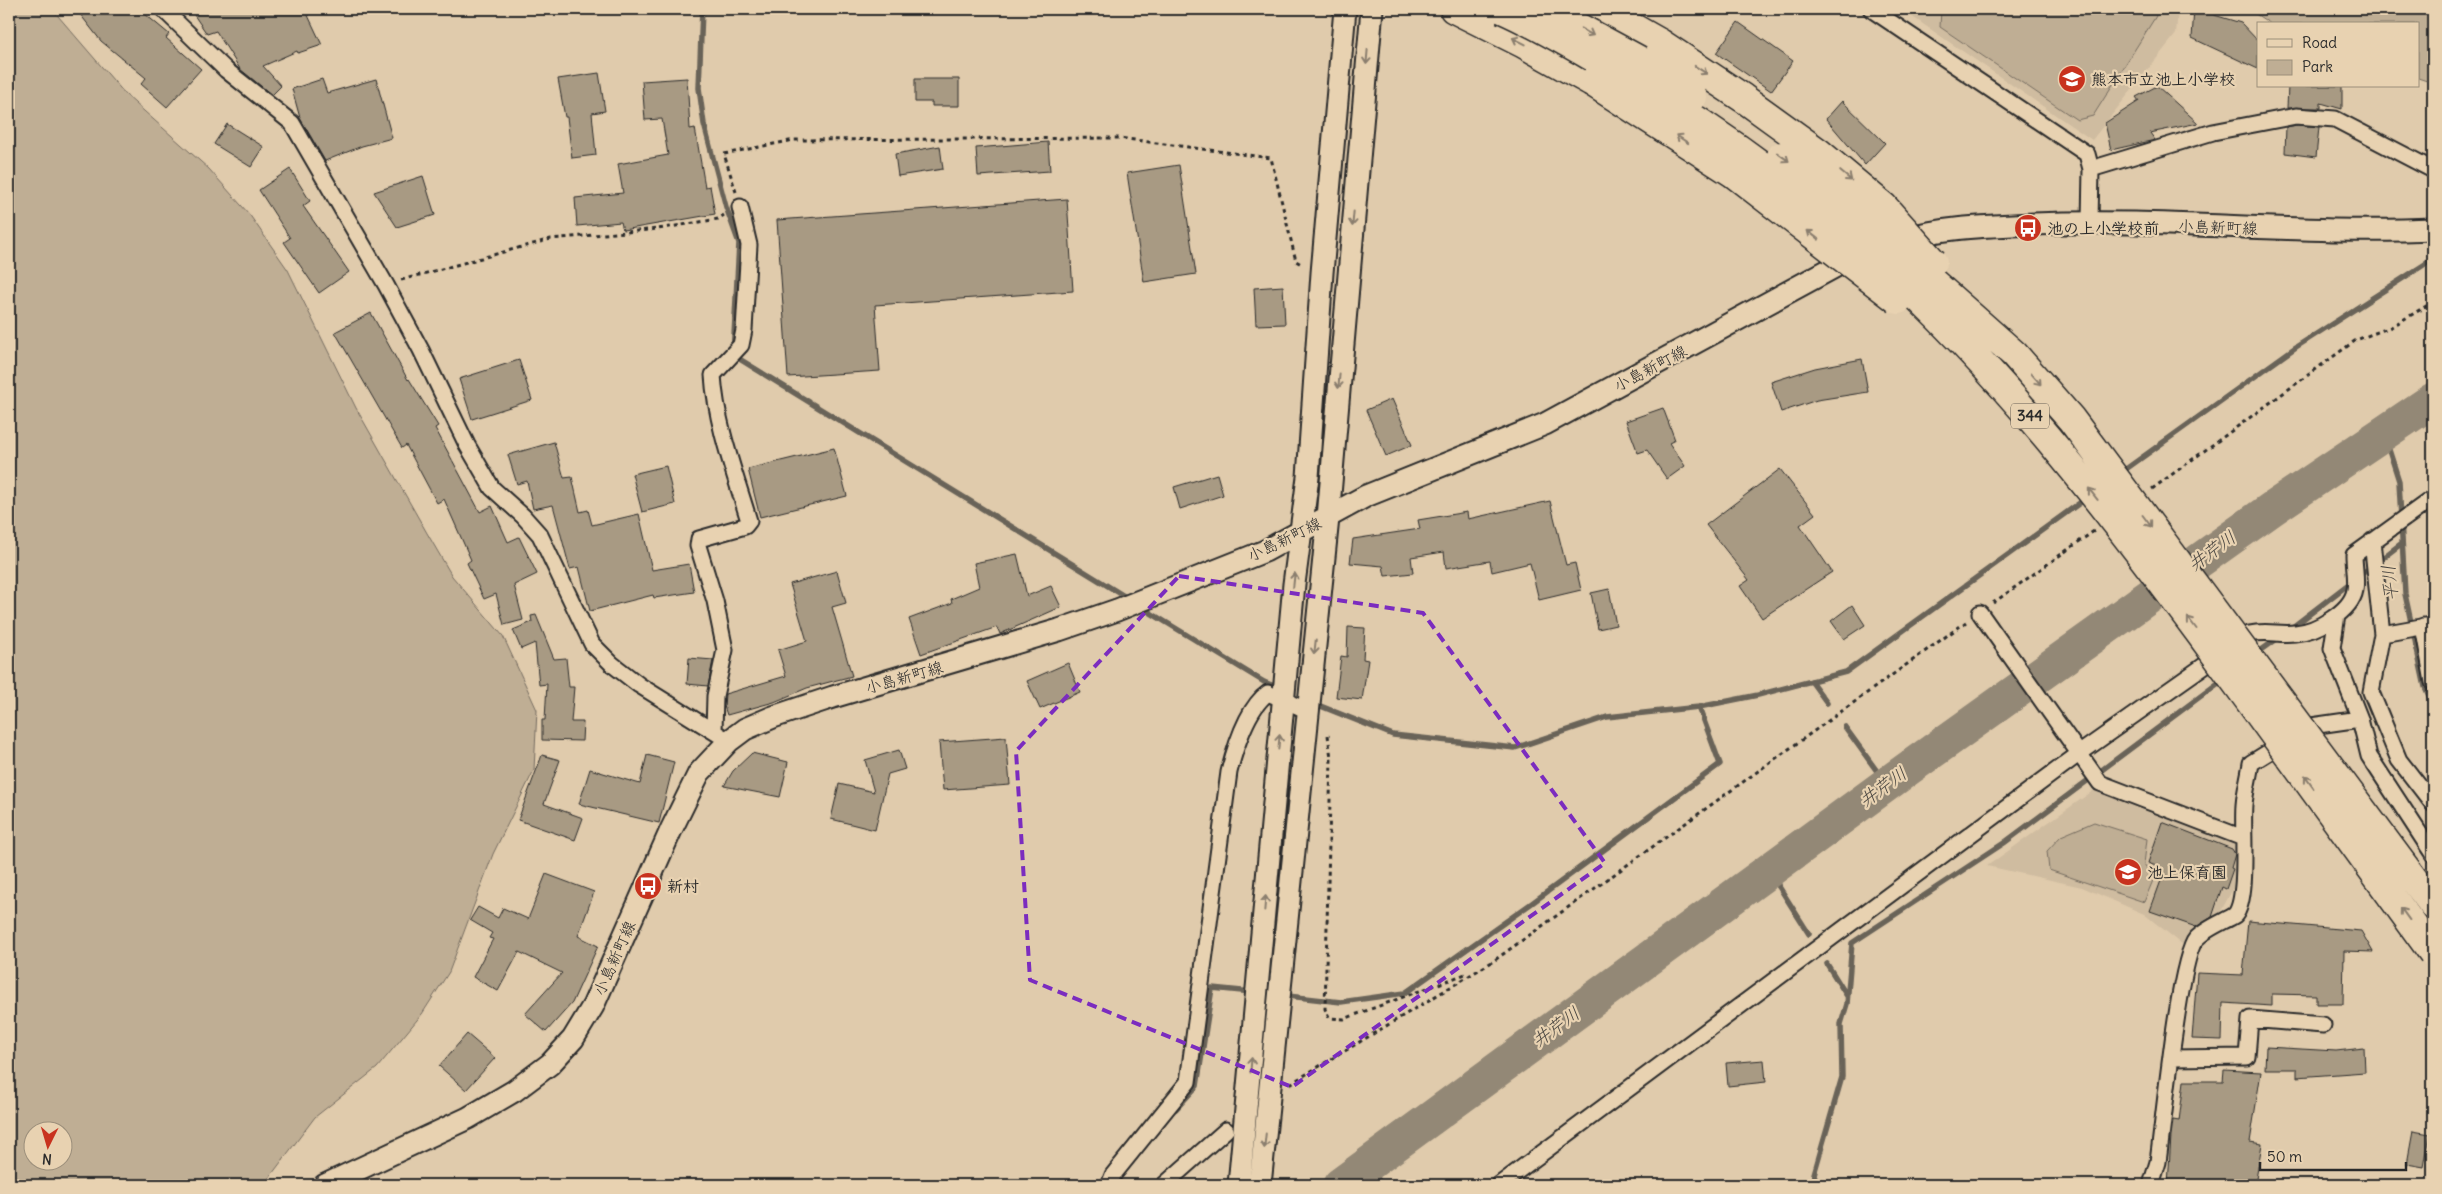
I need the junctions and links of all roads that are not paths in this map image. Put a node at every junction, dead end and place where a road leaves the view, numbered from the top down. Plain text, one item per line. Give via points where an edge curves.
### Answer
1 (162, 9) edge
2 (1345, 9) edge
3 (1372, 9) edge
4 (1454, 9) edge
5 (1502, 9) edge
6 (1544, 9) edge
7 (1600, 9) edge
8 (1871, 9) edge
9 (2091, 170) junction
10 (2433, 170) edge
11 (740, 206) road end
12 (2090, 222) junction
13 (2433, 229) edge
14 (2014, 354) junction
15 (1990, 371) junction
16 (2433, 498) edge
17 (1328, 518) junction
18 (1299, 533) junction
19 (2372, 541) junction
20 (1980, 613) road end
21 (2337, 615) junction
22 (2425, 626) edge
23 (2387, 633) junction
24 (2433, 682) edge
25 (1283, 700) junction
26 (1308, 711) junction
27 (2360, 719) junction
28 (722, 736) junction
29 (2083, 758) junction
30 (2433, 804) edge
31 (2243, 838) junction
32 (2433, 854) edge
33 (2433, 904) edge
34 (2433, 953) edge
35 (2323, 1025) dead end
36 (2172, 1058) junction
37 (1226, 1130) dead end
38 (325, 1185) edge
39 (1109, 1185) edge
40 (1164, 1185) edge
41 (1239, 1185) edge
42 (1260, 1185) edge
43 (1499, 1185) edge
44 (2151, 1185) edge

1 - 28 street via 226,70 292,123 386,285 492,488 540,535 592,644 639,685
2 - 18 main road via 1308,477
3 -> 17 main road
15 -> 4 highway, bridge via 1734,173 1592,82
5 - 15 highway, 344, bridge via 1563,40 1698,120 1772,172 1877,259
6 -> 14 highway, 344, bridge via 1639,60 1782,156 1848,207
7 -> 14 highway, bridge via 1660,43 1818,152 1884,208
8 - 9 street via 2087,154
9 - 10 street via 2213,132 2296,116 2336,120
9 - 12 street
11 - 28 street via 749,246 744,330 741,345 713,375 726,444 749,521 745,526 699,539 698,546 715,601 725,650 715,696
12 - 13 main road, 小島新町線 via 2322,231
12 - 17 main road, 小島新町線 via 1952,230 1901,240 1838,265 1545,424 1366,496
14 -> 33 highway, 344, bridge via 2071,418
34 -> 15 highway, 344, bridge via 2136,548 2047,436
16 - 19 street
17 - 18 main road, 小島新町線
17 -> 26 main road
25 -> 18 main road
18 - 28 main road, 小島新町線 via 1265,551 1116,610 773,717
19 - 21 street via 2354,556 2355,592
19 - 23 street
20 - 29 street
21 - 27 street via 2332,648
21 - 29 street via 2310,631 2248,634
22 - 23 street
22 - 24 street
23 - 30 street via 2371,692 2400,760
25 - 26 street
25 - 39 street via 1268,693 1260,699 1236,745 1228,772 1188,1082 1113,1174
41 -> 25 main road
26 -> 42 main road
27 - 31 street via 2311,726 2251,763 2244,804
27 - 32 street via 2369,756
28 - 38 main road, 小島新町線 via 671,830 593,1006 573,1039 550,1064 514,1091 468,1118
29 - 31 street via 2100,783
29 - 43 street
31 - 36 street via 2243,885 2239,910 2196,939 2190,951
35 - 36 street via 2250,1019 2247,1056
36 - 44 street via 2158,1162
37 - 40 street

